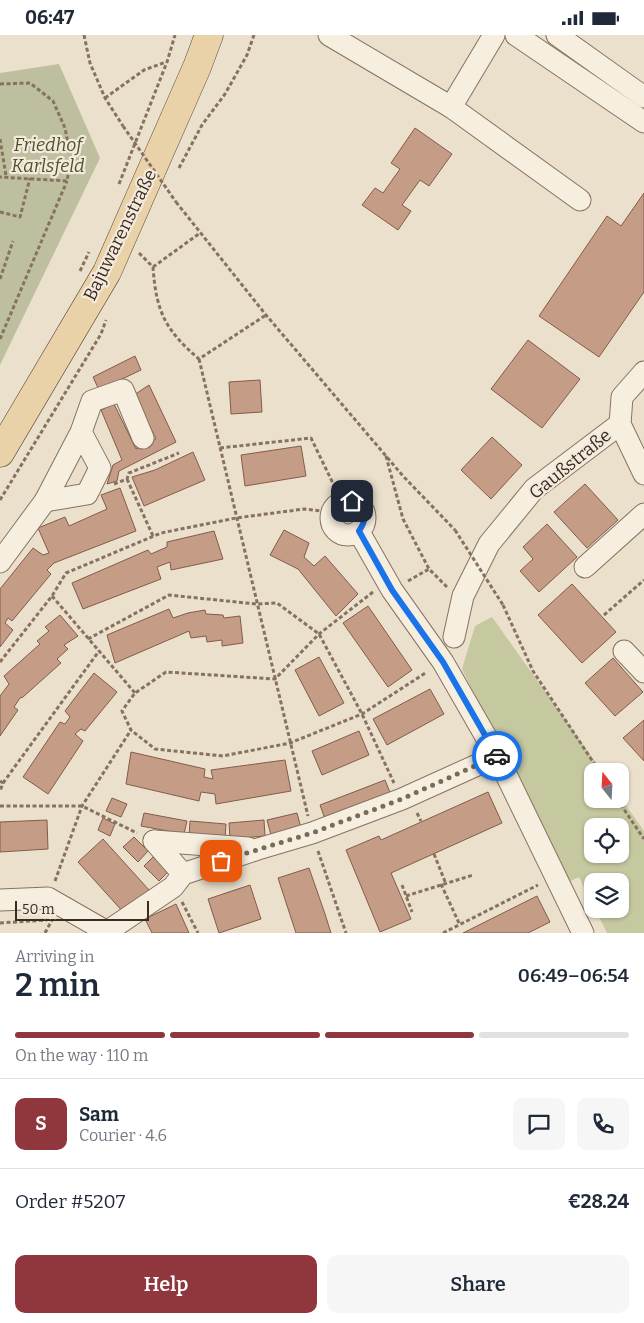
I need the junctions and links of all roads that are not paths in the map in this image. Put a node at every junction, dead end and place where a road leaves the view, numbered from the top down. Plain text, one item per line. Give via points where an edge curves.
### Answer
1 (208, 35) edge
2 (329, 35) edge
3 (494, 35) edge
4 (516, 35) edge
5 (557, 35) edge
6 (644, 97) edge
7 (451, 107) junction
8 (644, 122) edge
9 (580, 200) dead end
10 (644, 371) edge
11 (620, 424) junction
12 (82, 432) junction
13 (143, 437) dead end
14 (0, 453) edge
15 (644, 474) edge
16 (45, 501) junction
17 (337, 507) road end
18 (644, 514) edge
19 (0, 562) edge
20 (585, 567) dead end
21 (454, 637) dead end
22 (624, 651) dead end
23 (644, 672) edge
24 (497, 756) junction
25 (258, 849) junction
26 (178, 880) junction
27 (0, 900) edge
28 (109, 932) edge
29 (583, 933) edge

1 - 14 main road, Bajuwarenstraße via 198,67 107,272
2 - 7 street
3 - 7 street
4 - 8 street
5 - 6 street
7 - 9 street
10 - 11 street, Gaußstraße via 622,397
11 - 15 street, Gaußstraße
11 - 21 street, Gaußstraße via 534,489 488,544 463,596
12 - 13 street via 92,401 123,390
12 - 16 street
12 - 16 street via 100,469 87,494
16 - 19 street
17 - 24 street via 352,501 360,506 365,514 359,531 387,581 443,662
18 - 20 street
22 - 23 street
24 - 25 street via 402,799 312,833
24 - 29 street
25 - 26 street
25 - 26 street via 154,841
26 - 28 street
27 - 28 street via 48,898

